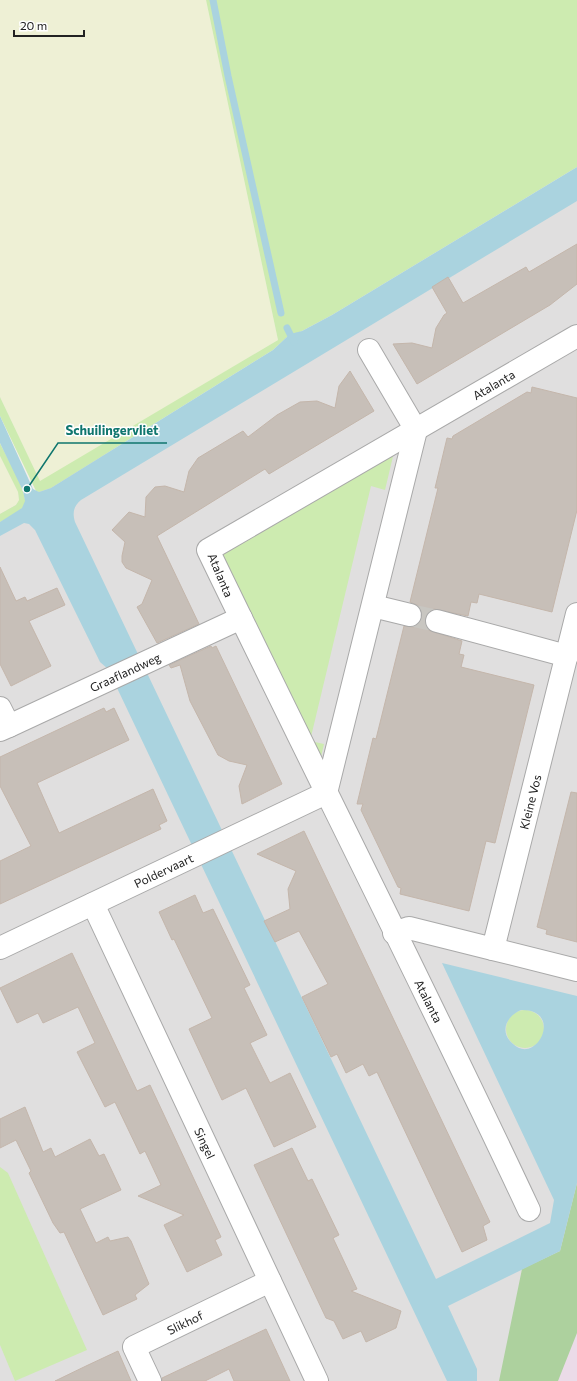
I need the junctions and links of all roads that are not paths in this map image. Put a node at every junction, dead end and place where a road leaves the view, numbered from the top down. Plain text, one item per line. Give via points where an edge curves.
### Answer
1 (575, 339) edge
2 (369, 350) dead end
3 (416, 430) junction
4 (373, 606) junction
5 (577, 614) edge
6 (410, 615) tunnel mouth
7 (241, 618) junction
8 (437, 621) tunnel mouth
9 (567, 656) junction
10 (3, 721) edge
11 (326, 793) junction
12 (93, 904) junction
13 (394, 933) junction
14 (0, 948) edge
15 (493, 948) junction
16 (577, 970) edge
17 (529, 1210) dead end
18 (270, 1281) junction
19 (150, 1381) edge
20 (317, 1381) edge

1 - 3 street, Atalanta
2 - 3 street
3 - 4 street
3 - 7 street, Atalanta via 208,550
4 - 6 street
4 - 11 street
5 - 9 street, Kleine Vos
7 - 10 street, Graaflandweg via 109,679
7 - 11 street, Atalanta
8 - 9 street
9 - 15 street, Kleine Vos
11 - 12 street, Poldervaart
11 - 13 street, Atalanta
12 - 14 street, Poldervaart
12 - 18 street, Singel
13 - 15 street via 409,928
13 - 17 street, Atalanta via 459,1061
15 - 16 street
18 - 19 street, Slikhof via 134,1347
18 - 20 street, Singel

